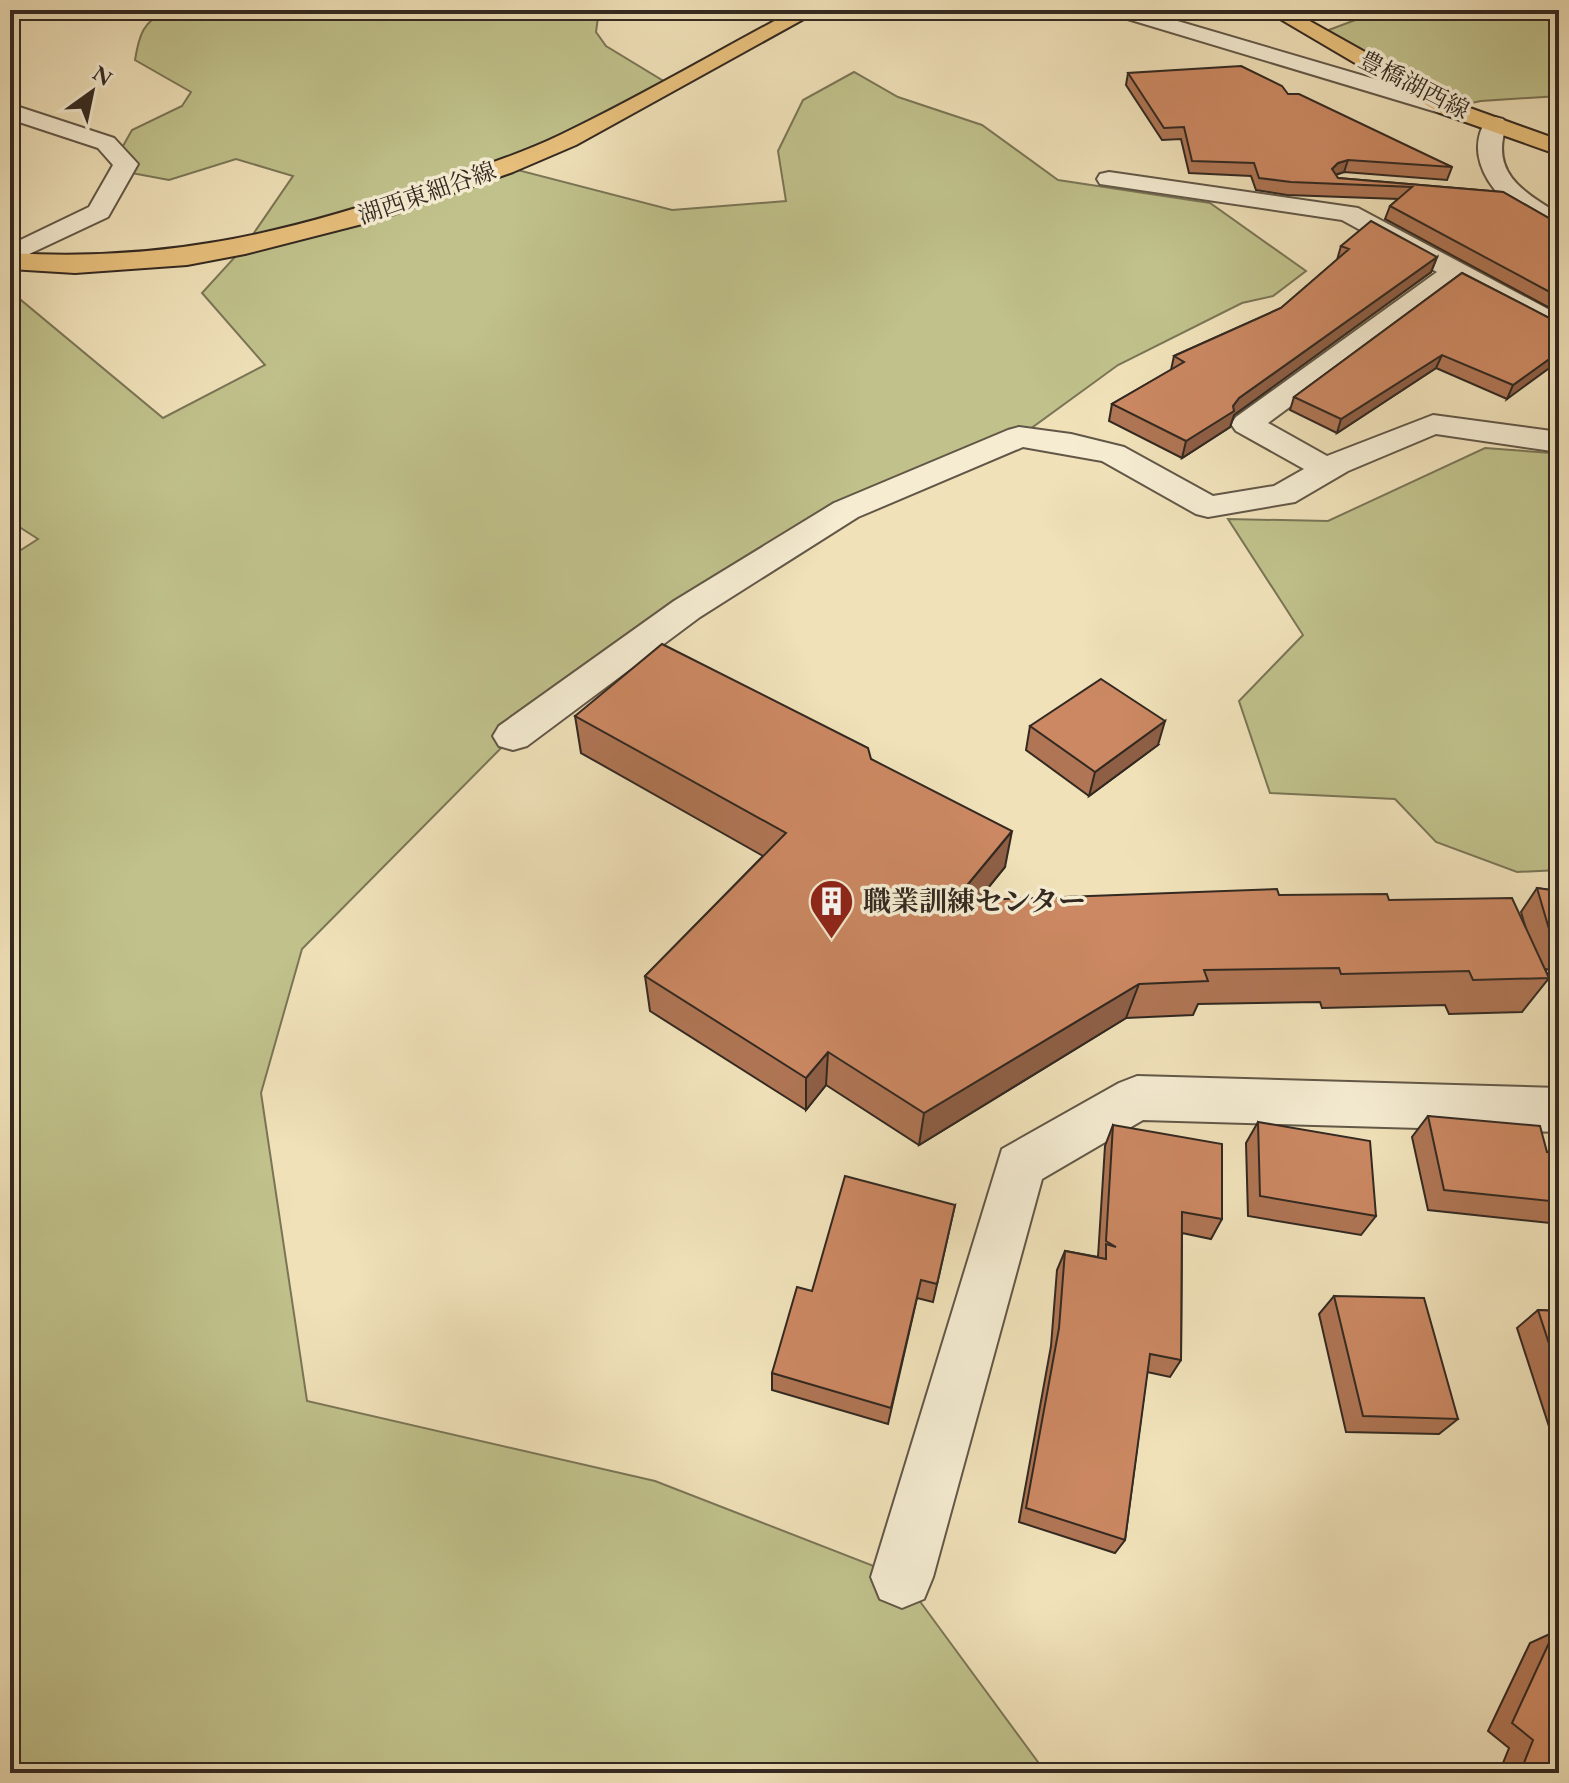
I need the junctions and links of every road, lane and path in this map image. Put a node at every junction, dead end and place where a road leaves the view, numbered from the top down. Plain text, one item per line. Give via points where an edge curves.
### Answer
1 (810, 10) edge
2 (1118, 10) edge
3 (1275, 10) edge
4 (1448, 108) junction
5 (10, 111) edge
6 (1495, 124) junction
7 (1559, 148) edge
8 (1109, 179) dead end
9 (1344, 183) edge
10 (1481, 193) edge
11 (1511, 195) junction
12 (1349, 213) junction
13 (1559, 225) edge
14 (10, 255) edge
15 (10, 261) edge
16 (1456, 271) junction
17 (1559, 327) edge
18 (1559, 442) edge
19 (1327, 469) junction
20 (513, 736) dead end
21 (1559, 1110) edge
22 (902, 1577) dead end

1 - 15 main road, 湖西東細谷線 via 568,140 365,215 187,257 75,265
2 - 4 street
3 - 4 main road, 豊橋湖西線
4 - 6 main road, 豊橋湖西線
5 - 14 street via 106,143 126,164 99,212
6 - 7 main road, 豊橋湖西線
6 - 11 street via 1488,152
8 - 12 street
9 - 12 street
10 - 11 street
11 - 13 street
12 - 16 street
16 - 17 street
16 - 19 street via 1247,424
18 - 19 street via 1433,424
19 - 20 street via 1283,495 1208,507 1113,454 1019,437 846,510 687,609
21 - 22 street via 1137,1098 1020,1165

